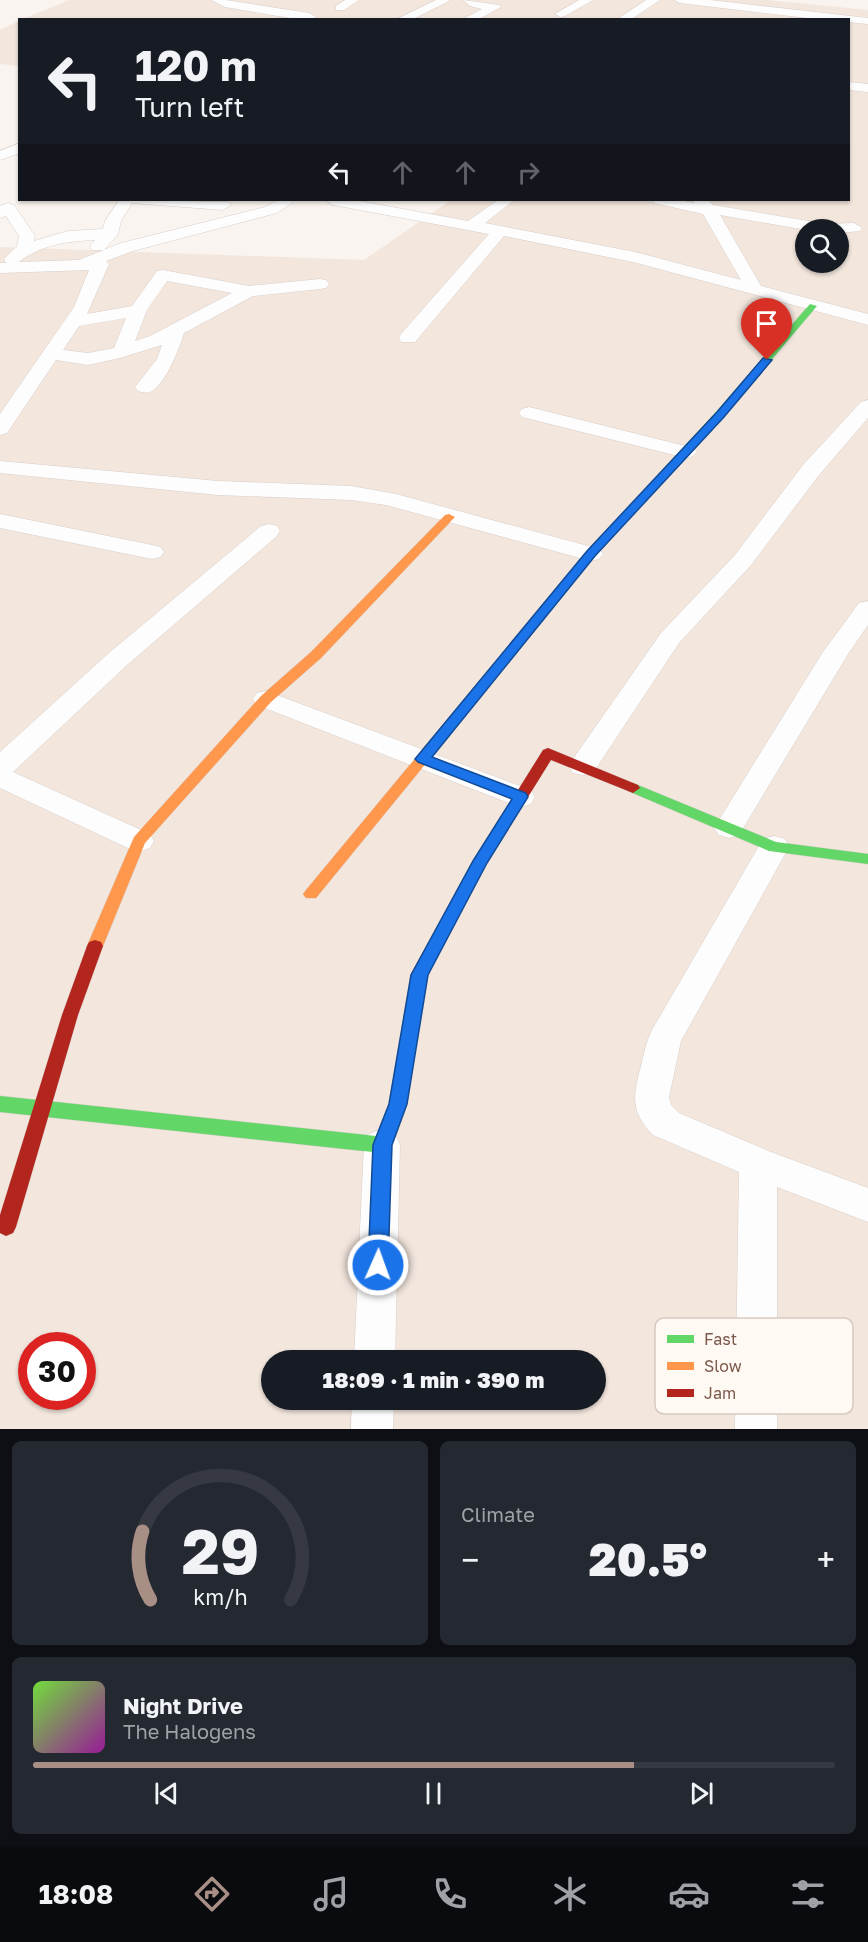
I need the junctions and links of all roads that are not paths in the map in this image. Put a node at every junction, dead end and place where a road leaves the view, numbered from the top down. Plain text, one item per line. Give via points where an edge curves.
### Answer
1 (217, 0) edge
2 (353, 0) edge
3 (445, 0) edge
4 (587, 0) edge
5 (654, 0) edge
6 (680, 0) edge
7 (473, 2) edge
8 (724, 6) junction
9 (340, 8) dead end
10 (561, 14) dead end
11 (708, 15) dead end
12 (781, 16) edge
13 (453, 17) dead end
14 (309, 18) edge
15 (404, 18) edge
16 (470, 18) edge
17 (624, 18) edge
18 (815, 18) edge
19 (850, 20) edge
20 (865, 21) edge
21 (850, 33) edge
22 (850, 86) edge
23 (868, 88) edge
24 (18, 148) edge
25 (0, 156) edge
26 (125, 201) edge
27 (188, 201) edge
28 (287, 201) edge
29 (338, 201) edge
30 (506, 201) edge
31 (669, 201) edge
32 (239, 202) edge
33 (704, 205) edge
34 (8, 208) edge
35 (471, 226) junction
36 (854, 228) dead end
37 (500, 231) junction
38 (110, 234) junction
39 (146, 242) junction
40 (21, 251) junction
41 (80, 265) junction
42 (0, 269) edge
43 (320, 284) dead end
44 (755, 290) junction
45 (249, 291) junction
46 (813, 306) junction
47 (138, 310) junction
48 (866, 317) edge
49 (67, 330) junction
50 (176, 330) junction
51 (408, 338) dead end
52 (117, 352) junction
53 (51, 354) junction
54 (145, 387) dead end
55 (868, 406) edge
56 (529, 413) dead end
57 (0, 429) edge
58 (686, 452) junction
59 (0, 467) edge
60 (448, 517) junction
61 (0, 521) edge
62 (270, 531) dead end
63 (152, 552) dead end
64 (591, 554) junction
65 (868, 608) edge
66 (266, 699) junction
67 (423, 759) junction
68 (583, 766) junction
69 (0, 768) edge
70 (0, 777) edge
71 (520, 797) junction
72 (729, 828) junction
73 (139, 841) junction
74 (774, 847) junction
75 (868, 859) edge
76 (310, 894) dead end
77 (0, 1104) edge
78 (41, 1109) junction
79 (382, 1145) junction
80 (758, 1163) junction
81 (868, 1205) edge
82 (6, 1227) dead end
83 (757, 1318) edge
84 (374, 1350) edge
85 (373, 1410) edge
86 (756, 1414) edge
87 (372, 1429) edge
88 (756, 1429) edge

1 - 14 street
2 - 9 street
3 - 15 street
4 - 10 street
5 - 17 street
6 - 8 street
7 - 13 street
7 - 16 street via 495,7
8 - 11 street
8 - 12 street
12 - 18 street
19 - 20 street
20 - 21 street
22 - 23 street
24 - 25 street
26 - 38 street
27 - 32 street
28 - 39 street via 271,210
29 - 35 street
30 - 35 street
31 - 33 street
32 - 39 street via 202,209 121,237
33 - 36 street via 826,229
33 - 44 street
34 - 40 street via 27,236
35 - 37 street
37 - 44 street via 635,257
37 - 51 street
38 - 40 street via 68,236
38 - 41 street
39 - 41 street
40 - 42 street
41 - 42 street
41 - 49 street via 100,264 83,307
43 - 45 street
44 - 46 street
45 - 47 street via 163,276
45 - 50 street
46 - 48 street
46 - 58 street
47 - 49 street
47 - 52 street
49 - 52 street
49 - 53 street
50 - 52 street
50 - 54 street via 166,360
52 - 53 street via 88,359
53 - 57 street
55 - 68 street via 811,470 743,560 670,638
56 - 58 street
58 - 64 street
59 - 60 street via 218,488 351,493 388,499
60 - 64 street
60 - 66 street via 316,655
61 - 63 street
62 - 69 street via 118,659
64 - 67 street
65 - 72 street via 836,652
66 - 67 street
66 - 73 street
67 - 71 street
67 - 76 street
68 - 71 street via 548,753
68 - 72 street
70 - 73 street
71 - 79 street via 419,975 398,1104
72 - 74 street
73 - 78 street via 106,915
74 - 75 street
74 - 80 street via 664,1040 651,1097 655,1113 666,1124
77 - 78 street
78 - 79 street
78 - 82 street
79 - 84 street
80 - 81 street
80 - 83 street
85 - 87 street
86 - 88 street

